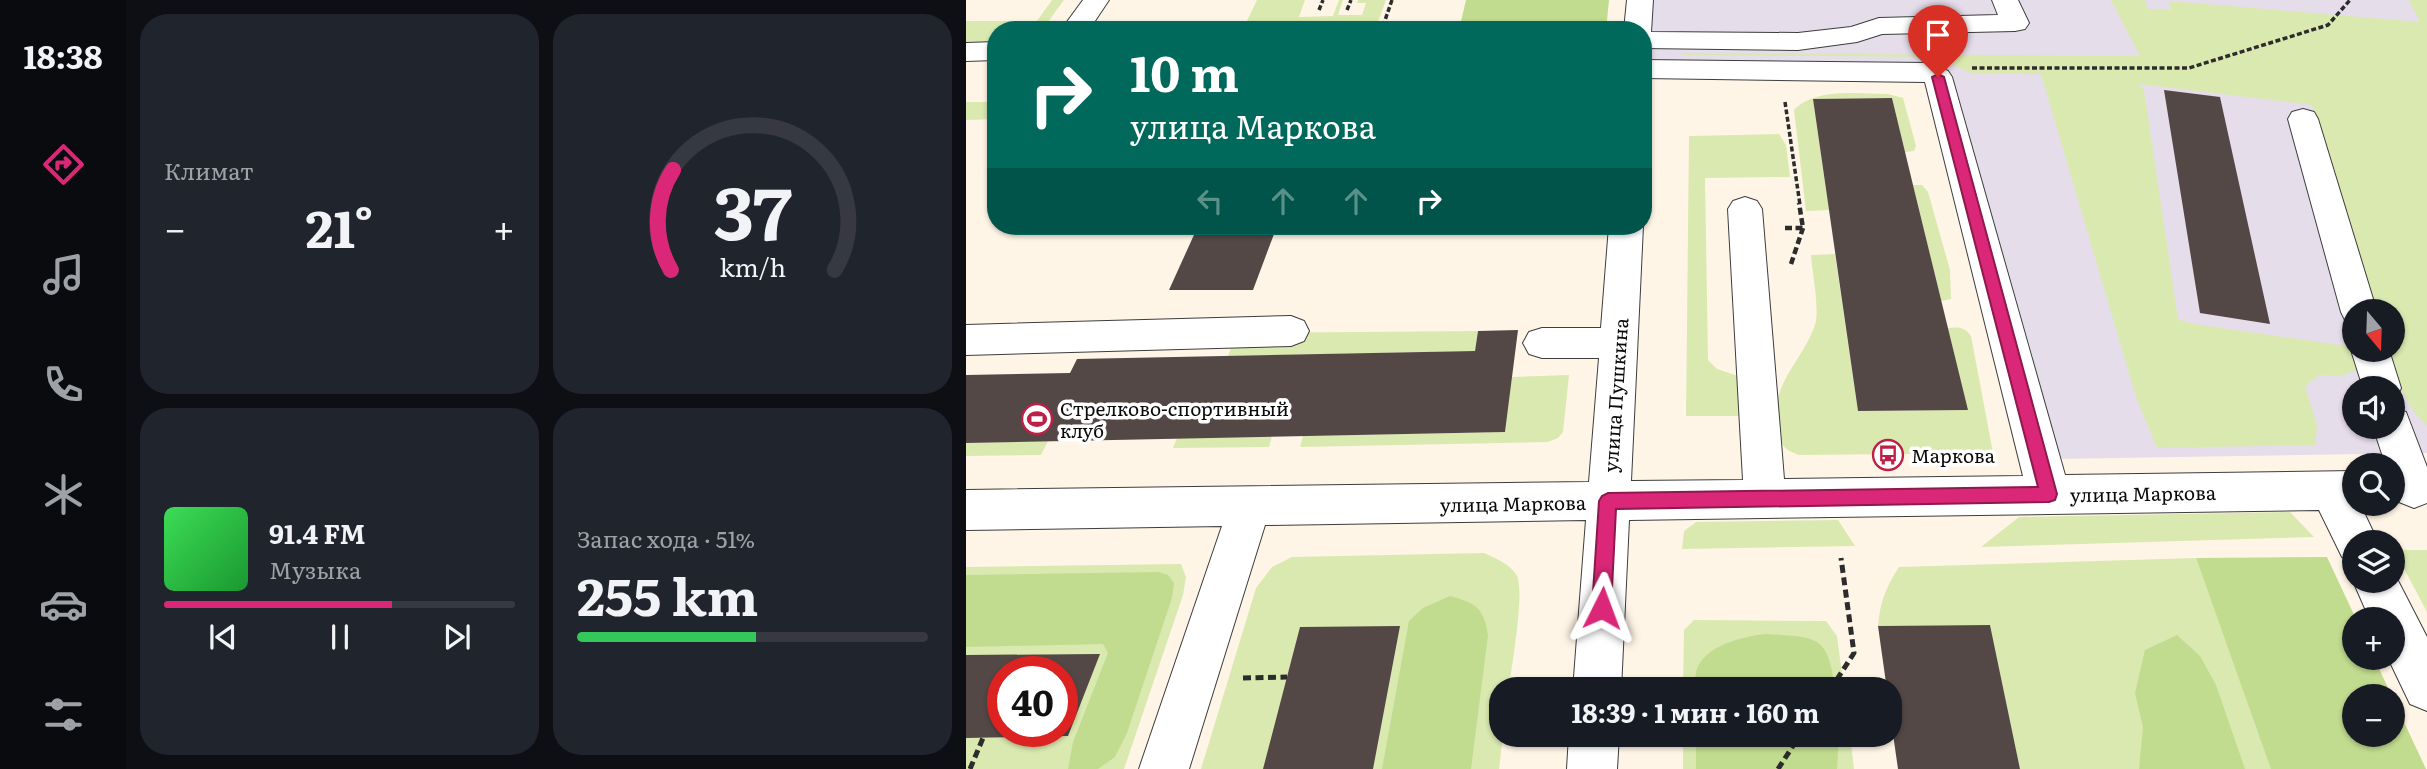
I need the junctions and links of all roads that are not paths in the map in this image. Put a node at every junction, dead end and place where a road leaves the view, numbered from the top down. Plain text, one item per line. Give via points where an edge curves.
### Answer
1 (1096, 0) edge
2 (1640, 0) edge
3 (2005, 0) edge
4 (1081, 21) edge
5 (1639, 21) edge
6 (1652, 40) edge
7 (987, 51) edge
8 (966, 52) edge
9 (1652, 69) edge
10 (2304, 120) dead end
11 (1746, 218) road end
12 (1625, 235) edge
13 (2355, 299) edge
14 (1291, 331) dead end
15 (966, 340) edge
16 (1542, 342) dead end
17 (1618, 343) junction
18 (2396, 439) edge
19 (2411, 489) edge
20 (2342, 490) edge
21 (2049, 494) junction
22 (1765, 499) junction
23 (1608, 501) junction
24 (1250, 506) junction
25 (966, 510) edge
26 (2381, 593) edge
27 (1598, 677) edge
28 (2427, 687) edge
29 (1593, 747) edge
30 (1164, 769) edge
31 (1592, 769) edge

1 - 4 street
2 - 5 street
3 - 6 street via 2015,23 1879,26 1863,34 1801,41
7 - 8 street
9 - 21 street via 1929,72 1938,77
10 - 13 street
11 - 22 street
12 - 17 street, улица Пушкина
14 - 15 street
16 - 17 street
17 - 23 street, улица Пушкина
18 - 19 street
20 - 21 street, улица Маркова
21 - 22 street, улица Маркова
22 - 23 street, улица Маркова
23 - 24 street, улица Маркова
23 - 27 street, улица Пушкина
24 - 25 street, улица Маркова
24 - 30 street
26 - 28 street
29 - 31 street

